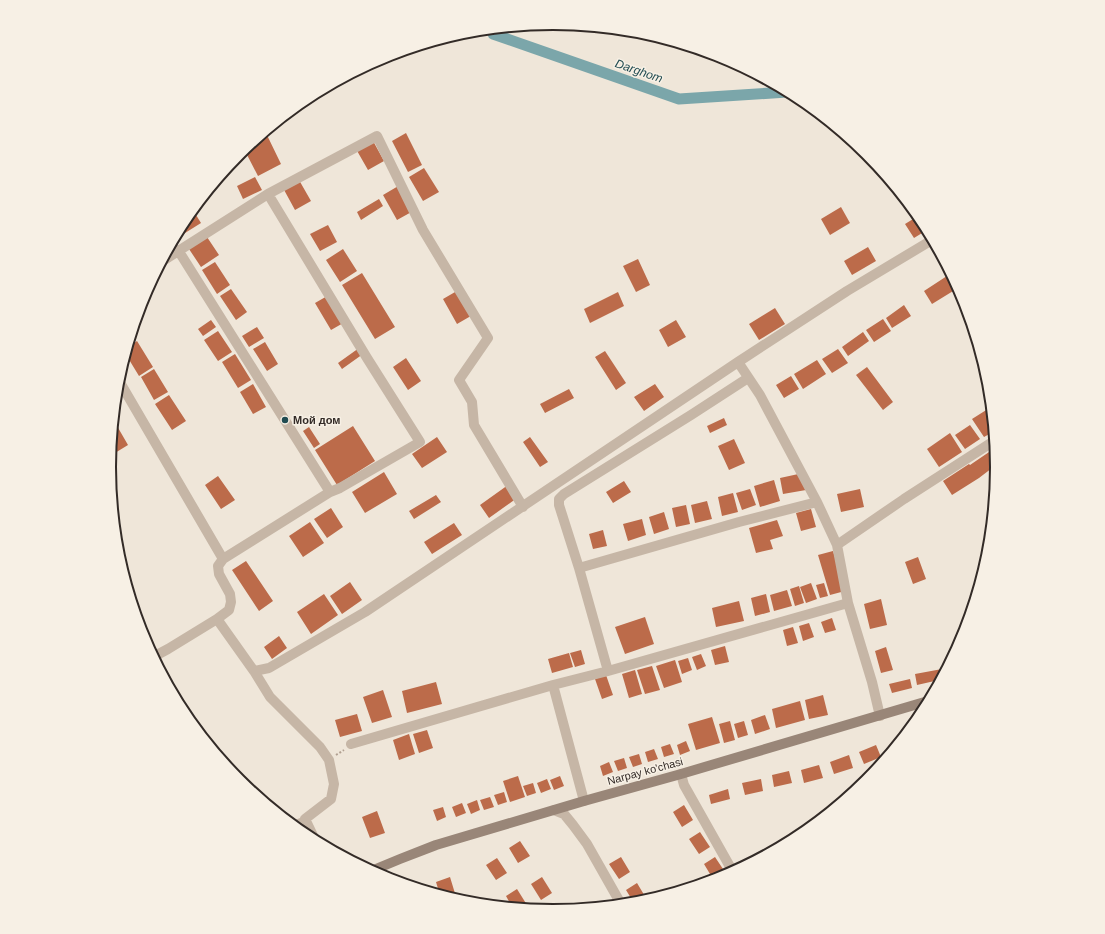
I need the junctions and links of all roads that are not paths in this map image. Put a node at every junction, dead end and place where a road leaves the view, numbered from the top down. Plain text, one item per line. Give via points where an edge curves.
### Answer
1 (268, 194) junction
2 (927, 243) edge
3 (178, 250) junction
4 (170, 255) edge
5 (738, 362) junction
6 (748, 378) junction
7 (123, 388) edge
8 (989, 444) edge
9 (330, 492) junction
10 (817, 502) junction
11 (523, 507) junction
12 (837, 545) junction
13 (223, 559) junction
14 (579, 568) junction
15 (848, 603) junction
16 (217, 619) junction
17 (158, 654) edge
18 (254, 671) junction
19 (608, 671) junction
20 (553, 685) junction
21 (920, 703) edge
22 (880, 716) junction
23 (347, 747) road end
24 (682, 774) junction
25 (584, 801) junction
26 (554, 810) junction
27 (305, 819) junction
28 (298, 822) edge
29 (310, 830) edge
30 (730, 866) edge
31 (378, 868) edge
32 (618, 899) edge

1 - 3 street
1 - 9 street via 420,442
1 - 11 street via 377,136 424,230 488,338 459,380 472,402 474,425
2 - 5 street via 847,291
3 - 4 street
3 - 9 street
5 - 6 street
5 - 11 street
6 - 10 street via 760,395
6 - 14 street via 559,499
7 - 13 street
8 - 12 street
9 - 13 street
10 - 12 street
10 - 14 street
11 - 18 street via 365,612 269,668
12 - 15 street
13 - 16 street via 218,566 219,574 230,594 231,602 229,610
14 - 19 street
15 - 19 street
15 - 22 street
16 - 17 street
16 - 18 street
18 - 27 street via 270,697 320,747 329,760 334,784 331,798
19 - 20 street
20 - 23 street
20 - 25 street
21 - 22 street, Narpay ko'chasi
22 - 24 street, Narpay ko'chasi
24 - 25 street, Narpay ko'chasi
24 - 30 street via 684,785
25 - 26 street, Narpay ko'chasi
26 - 31 street, Narpay ko'chasi via 436,846
26 - 32 street via 564,814 573,824
27 - 28 lane
27 - 29 street

